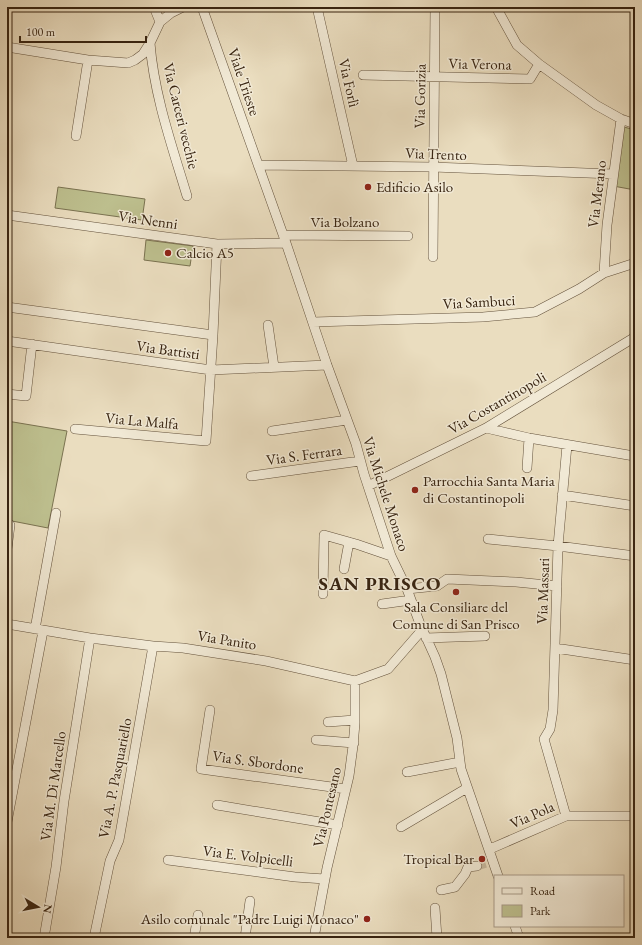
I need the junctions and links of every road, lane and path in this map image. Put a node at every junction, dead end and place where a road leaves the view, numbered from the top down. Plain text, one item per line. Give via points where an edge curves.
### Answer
1 (154, 7) edge
2 (183, 7) edge
3 (202, 7) edge
4 (317, 7) edge
5 (435, 7) edge
6 (496, 7) edge
7 (160, 22) junction
8 (150, 43) junction
9 (7, 47) edge
10 (88, 60) junction
11 (539, 64) junction
12 (363, 75) dead end
13 (434, 76) junction
14 (621, 119) junction
15 (635, 124) edge
16 (76, 136) dead end
17 (258, 166) junction
18 (353, 166) junction
19 (433, 167) junction
20 (613, 174) junction
21 (187, 196) dead end
22 (7, 215) edge
23 (408, 236) dead end
24 (284, 239) junction
25 (217, 244) junction
26 (433, 257) dead end
27 (635, 263) edge
28 (604, 273) junction
29 (7, 307) edge
30 (313, 322) junction
31 (268, 325) dead end
32 (213, 335) junction
33 (635, 336) edge
34 (7, 341) edge
35 (32, 344) junction
36 (327, 365) junction
37 (274, 367) junction
38 (211, 370) junction
39 (7, 394) edge
40 (347, 420) junction
41 (486, 428) junction
42 (75, 429) dead end
43 (272, 431) dead end
44 (529, 438) junction
45 (567, 445) junction
46 (634, 456) edge
47 (360, 461) junction
48 (527, 468) dead end
49 (251, 476) dead end
50 (368, 486) junction
51 (562, 495) junction
52 (635, 506) edge
53 (56, 513) dead end
54 (10, 525) dead end
55 (488, 539) dead end
56 (349, 542) junction
57 (558, 546) junction
58 (7, 549) edge
59 (391, 556) junction
60 (635, 556) edge
61 (344, 568) dead end
62 (557, 586) junction
63 (407, 589) junction
64 (323, 594) dead end
65 (411, 600) junction
66 (382, 604) dead end
67 (7, 624) edge
68 (39, 630) junction
69 (424, 634) junction
70 (485, 636) dead end
71 (90, 638) junction
72 (153, 646) junction
73 (555, 648) junction
74 (635, 660) edge
75 (355, 681) junction
76 (210, 710) dead end
77 (355, 720) junction
78 (328, 722) dead end
79 (316, 740) dead end
80 (354, 743) junction
81 (460, 762) junction
82 (407, 772) dead end
83 (467, 788) junction
84 (346, 789) junction
85 (217, 805) dead end
86 (566, 816) junction
87 (635, 816) edge
88 (7, 822) edge
89 (338, 825) junction
90 (401, 827) dead end
91 (490, 849) junction
92 (168, 860) dead end
93 (477, 866) tunnel mouth
94 (498, 875) edge
95 (325, 879) junction
96 (440, 890) dead end
97 (250, 901) dead end
98 (435, 908) dead end
99 (198, 915) dead end
100 (515, 927) edge
101 (44, 938) edge
102 (94, 938) edge
103 (194, 938) edge
104 (245, 938) edge
105 (314, 938) edge
106 (437, 938) edge
107 (519, 938) edge

1 - 7 street
2 - 7 street, Via Carceri vecchie
3 - 17 street, Viale Trieste
4 - 18 street, Via Forlì
5 - 13 street, Via Gorizia
6 - 11 street via 517,45
7 - 8 street, Via Carceri vecchie
8 - 10 street, Via Carceri vecchie via 143,54 128,63
8 - 21 street, Via Carceri vecchie via 166,124
9 - 10 street, Via Carceri vecchie
10 - 16 street
11 - 13 street, Via Verona via 530,79
11 - 14 street
12 - 13 street, Via Verona
13 - 19 street, Via Gorizia
14 - 15 street
14 - 20 street, Via Merano
17 - 18 street, Via Trento
17 - 24 street, Via Michele Monaco
18 - 19 street, Via Trento
19 - 20 street, Via Trento
19 - 26 street, Via Gorizia
20 - 28 street, Via Merano
22 - 25 street, Via Nenni
23 - 24 street, Via Bolzano
24 - 25 street, Via Nenni
24 - 30 street, Via Michele Monaco
25 - 32 street
27 - 28 street, Via Sambuci
28 - 30 street, Via Sambuci via 536,312 483,317
29 - 32 street
30 - 36 street, Via Michele Monaco
31 - 37 street
32 - 38 street
33 - 41 street, Via Costantinopoli
34 - 35 street, Via Battisti
35 - 38 street, Via Battisti
35 - 39 street via 26,396
36 - 37 street, Via Battisti
36 - 40 street, Via Michele Monaco
37 - 38 street, Via Battisti
38 - 42 street, Via La Malfa via 206,441
40 - 43 street
40 - 47 street, Via Michele Monaco
41 - 44 street
41 - 50 street, Via Costantinopoli
44 - 45 street
44 - 48 street
45 - 46 street
45 - 51 street, Via Massari
47 - 49 street, Via S. Ferrara
47 - 50 street, Via Michele Monaco
50 - 59 street, Via Michele Monaco
51 - 52 street
51 - 57 street, Via Massari
53 - 68 street
54 - 58 street
55 - 57 street
56 - 59 street
56 - 61 street
56 - 64 street via 324,535
57 - 60 street
57 - 62 street, Via Massari
59 - 63 street, Via Michele Monaco
62 - 63 street via 447,579 437,586
62 - 73 street, Via Massari
63 - 65 street, Via Michele Monaco
65 - 66 street
65 - 69 street, Via Michele Monaco
67 - 68 street, Via Panito
68 - 71 street, Via Panito
68 - 88 street
69 - 70 street
69 - 75 street via 388,669
69 - 81 street, Via Michele Monaco via 441,674 457,738
71 - 72 street, Via Panito
71 - 101 street, Via M. Di Marcello
72 - 75 street, Via Panito via 266,661
72 - 102 street, Via A. P. Pasquariello via 119,840 110,861
73 - 74 street
73 - 86 street, Via Massari via 550,728 544,739
75 - 77 street, Via Pontesano
76 - 84 street, Via S. Sbordone via 201,769
77 - 78 street
77 - 80 street, Via Pontesano
79 - 80 street
80 - 84 street, Via Pontesano
81 - 82 street
81 - 83 street, Via Michele Monaco
83 - 90 street
83 - 91 street, Via Michele Monaco
84 - 89 street, Via Pontesano
85 - 89 street
86 - 87 street, Via Pola
86 - 91 street, Via Pola
89 - 95 street, Via Pontesano
91 - 94 street, Via Michele Monaco
92 - 95 street, Via E. Volpicelli
93 - 96 street via 468,867 455,887
95 - 105 street, Via Pontesano
97 - 104 street
98 - 106 street
99 - 103 street
100 - 107 street

